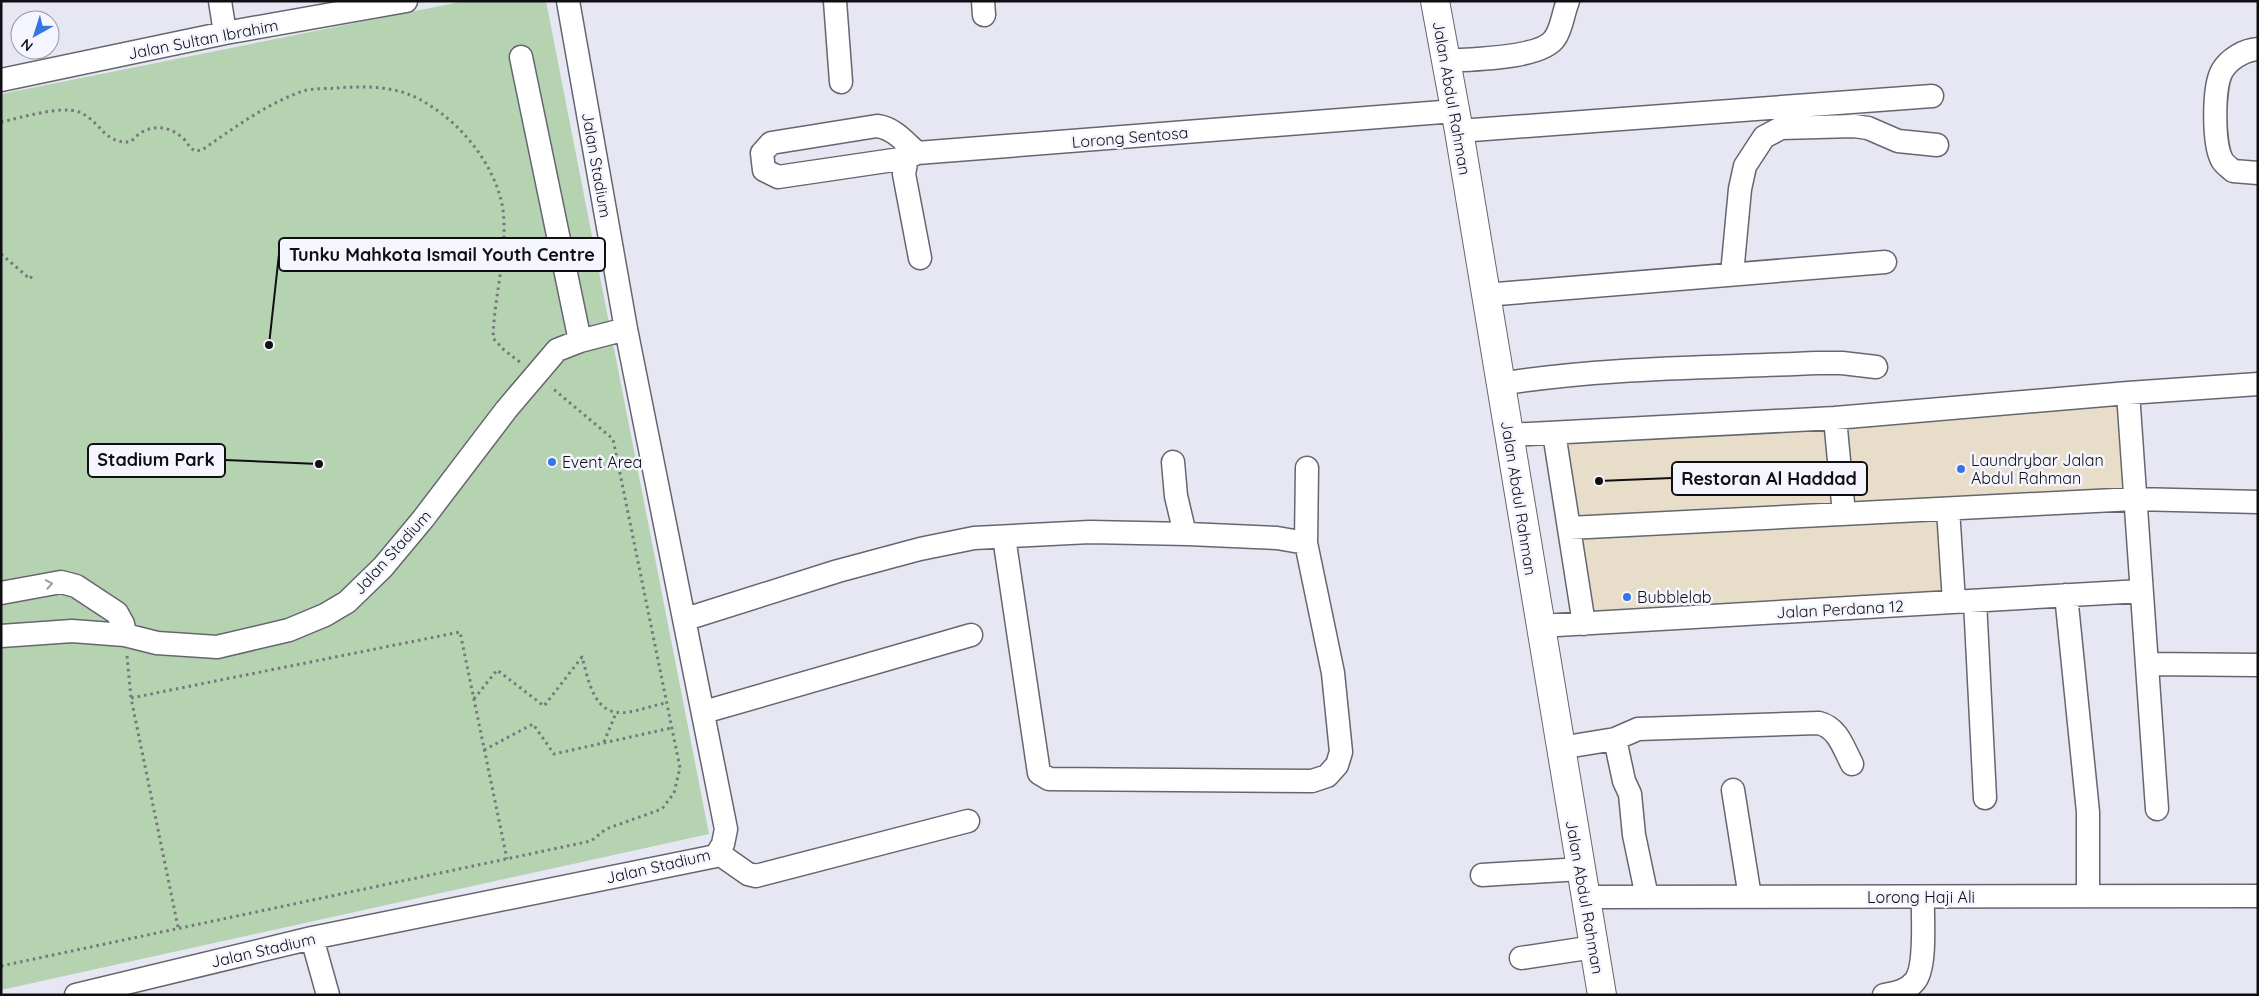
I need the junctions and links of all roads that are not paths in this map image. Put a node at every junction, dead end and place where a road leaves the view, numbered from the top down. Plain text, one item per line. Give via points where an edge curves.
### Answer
1 (220, 1) edge
2 (406, 1) edge
3 (568, 1) edge
4 (835, 1) edge
5 (1435, 1) edge
6 (1568, 1) edge
7 (225, 33) junction
8 (2258, 50) edge
9 (521, 57) dead end
10 (1446, 61) junction
11 (1, 80) edge
12 (841, 82) dead end
13 (1932, 96) dead end
14 (1457, 121) junction
15 (1937, 145) dead end
16 (912, 156) junction
17 (2258, 173) edge
18 (920, 258) dead end
19 (1885, 262) dead end
20 (1732, 274) junction
21 (1486, 295) junction
22 (626, 329) junction
23 (580, 341) junction
24 (1876, 367) dead end
25 (1500, 384) junction
26 (2258, 384) edge
27 (2128, 393) junction
28 (1835, 418) junction
29 (1554, 433) junction
30 (1508, 435) junction
31 (1173, 462) dead end
32 (1307, 468) dead end
33 (2134, 499) junction
34 (2258, 502) edge
35 (1948, 509) junction
36 (1844, 514) junction
37 (1569, 528) junction
38 (1185, 534) junction
39 (1004, 536) junction
40 (1306, 543) junction
41 (2141, 591) junction
42 (1, 593) edge
43 (2066, 596) junction
44 (1964, 602) junction
45 (686, 619) junction
46 (1584, 624) junction
47 (1540, 626) junction
48 (124, 635) junction
49 (971, 635) dead end
50 (1, 636) edge
51 (2147, 664) junction
52 (2258, 665) edge
53 (704, 712) junction
54 (1615, 739) junction
55 (1560, 748) junction
56 (1852, 764) dead end
57 (1733, 790) dead end
58 (1985, 798) dead end
59 (2157, 808) dead end
60 (968, 821) dead end
61 (718, 852) junction
62 (1581, 869) junction
63 (1482, 875) dead end
64 (2088, 896) junction
65 (2258, 896) edge
66 (1585, 897) junction
67 (1647, 897) junction
68 (1750, 897) junction
69 (1922, 897) junction
70 (312, 938) junction
71 (1594, 948) junction
72 (1521, 958) dead end
73 (87, 994) edge
74 (328, 995) edge
75 (1602, 995) edge
76 (1884, 995) edge

1 - 7 street
2 - 7 street, Jalan Sultan Ibrahim
3 - 22 street, Jalan Stadium
4 - 12 street
5 - 10 main road, Jalan Abdul Rahman
6 - 10 street via 1555,39 1547,46 1530,53
7 - 11 street, Jalan Sultan Ibrahim
8 - 17 street via 2232,58 2222,72 2216,110 2217,142 2222,160 2233,171
9 - 23 street
10 - 14 main road, Jalan Abdul Rahman
13 - 14 street, Lorong Sentosa
14 - 16 street, Lorong Sentosa
14 - 21 main road, Jalan Abdul Rahman
15 - 20 street via 1898,141 1868,128 1854,126 1781,128 1764,137 1745,166
16 - 16 street, Lorong Sentosa via 778,177 764,170 762,152 771,143 877,126 894,132
16 - 18 street via 904,174
19 - 20 street
20 - 21 street
21 - 25 main road, Jalan Abdul Rahman
22 - 23 street, Jalan Stadium
22 - 45 street, Jalan Stadium
23 - 48 street, Jalan Stadium via 557,350 423,519 383,567 347,602 289,630 217,647 157,643
24 - 25 street via 1817,363 1611,370
25 - 30 main road, Jalan Abdul Rahman
26 - 27 street
27 - 28 street
27 - 33 street
28 - 29 street
28 - 36 street
29 - 30 street
29 - 37 street
30 - 47 main road, Jalan Abdul Rahman
31 - 38 street via 1176,496
32 - 40 street
33 - 34 street
33 - 35 street
33 - 41 street
35 - 36 street
35 - 44 street
36 - 37 street
37 - 46 street
38 - 39 street via 1090,532
38 - 40 street via 1278,538
39 - 40 street via 1039,772 1049,779 1312,780 1326,776 1337,765 1341,752 1333,673
39 - 45 street via 974,538 838,570
41 - 43 street, Jalan Perdana 12
41 - 51 street
42 -> 48 street via 61,582 76,586 118,612
43 - 44 street, Jalan Perdana 12
43 - 64 street via 2088,812
44 - 46 street, Jalan Perdana 12
44 - 58 street
45 - 53 street, Jalan Stadium
46 - 47 street, Jalan Perdana 12
47 - 55 main road, Jalan Abdul Rahman
48 - 50 street, Jalan Stadium via 72,631
49 - 53 street
51 - 52 street
51 - 59 street
53 - 61 street, Jalan Stadium via 726,828
54 - 55 street
54 - 56 street via 1638,729 1818,723 1835,730
54 - 67 street via 1630,794 1634,835
55 - 62 main road, Jalan Abdul Rahman
57 - 68 street
60 - 61 street via 756,876 748,874
61 - 70 street, Jalan Stadium via 716,856
62 - 63 street
62 - 66 main road, Jalan Abdul Rahman
64 - 65 street, Lorong Haji Ali
64 - 69 street, Lorong Haji Ali
66 - 67 street, Lorong Haji Ali
66 - 71 main road, Jalan Abdul Rahman
67 - 68 street, Lorong Haji Ali
68 - 69 street, Lorong Haji Ali
69 - 76 street via 1922,963 1918,975 1900,992
70 - 73 street, Jalan Stadium
70 - 74 street
71 - 72 street
71 - 75 main road, Jalan Abdul Rahman

